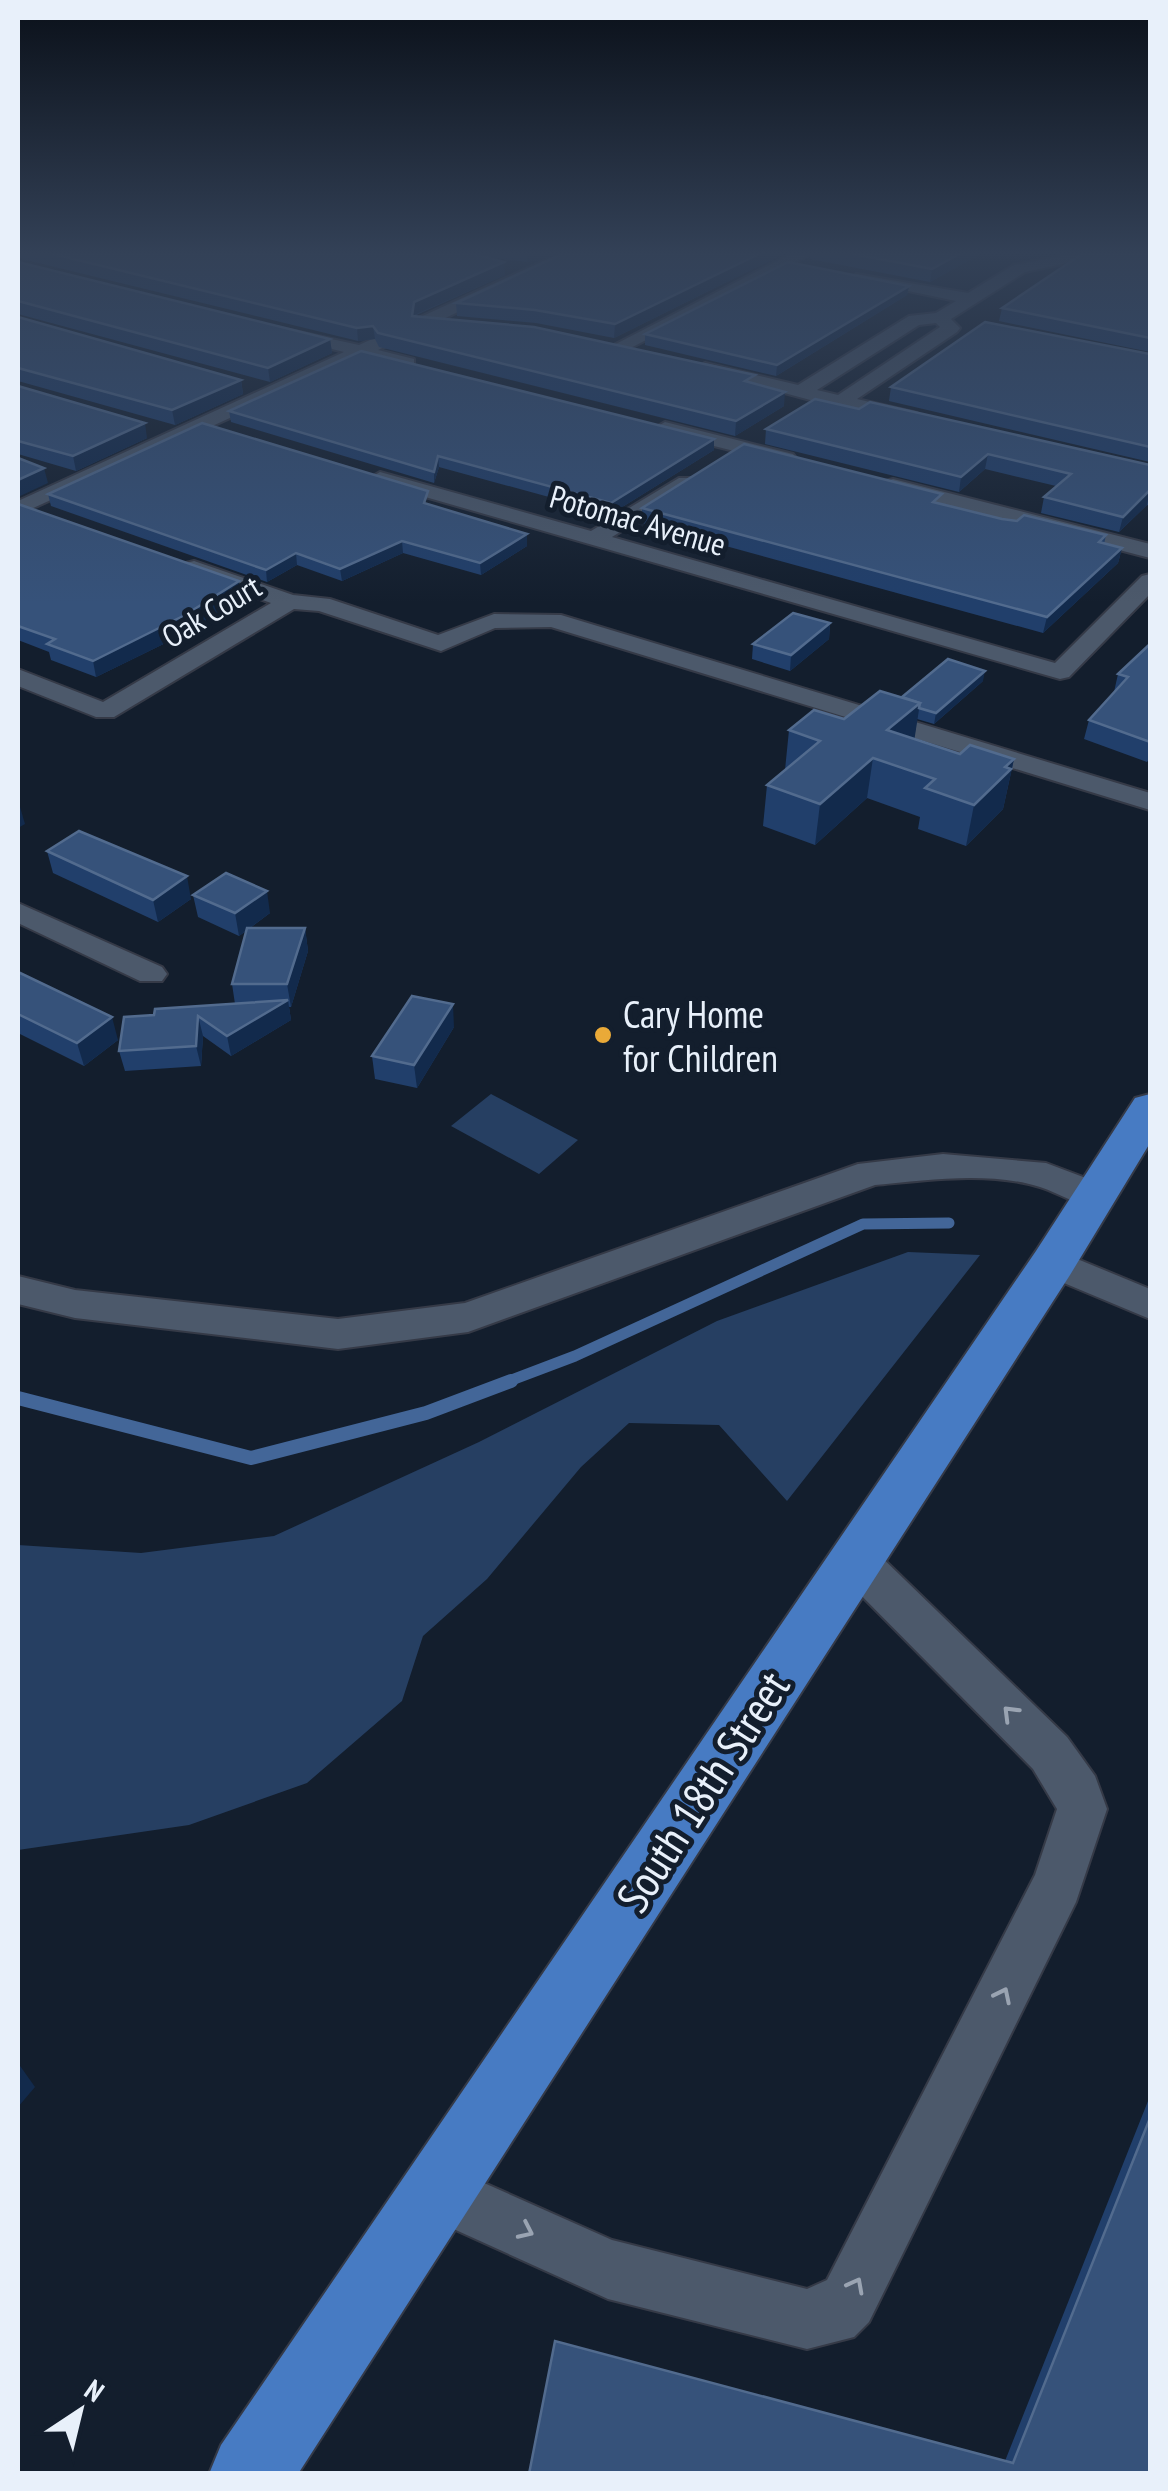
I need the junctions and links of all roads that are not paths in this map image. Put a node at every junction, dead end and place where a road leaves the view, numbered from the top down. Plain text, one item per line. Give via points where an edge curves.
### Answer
1 (319, 370) edge
2 (709, 370) edge
3 (854, 370) edge
4 (871, 370) edge
5 (235, 382) edge
6 (271, 392) junction
7 (821, 397) junction
8 (646, 423) edge
9 (200, 424) junction
10 (937, 424) edge
11 (140, 425) edge
12 (174, 435) junction
13 (238, 435) edge
14 (742, 447) junction
15 (816, 466) edge
16 (349, 468) edge
17 (46, 472) edge
18 (872, 480) edge
19 (75, 482) junction
20 (20, 508) edge
21 (57, 520) edge
22 (591, 542) junction
23 (1150, 551) edge
24 (164, 558) edge
25 (1150, 581) edge
26 (290, 602) junction
27 (18, 677) edge
28 (968, 744) junction
29 (1028, 763) junction
30 (1150, 802) edge
31 (18, 912) edge
32 (151, 974) dead end
33 (1150, 1108) edge
34 (1094, 1195) junction
35 (1053, 1263) junction
36 (18, 1290) edge
37 (1150, 1306) edge
38 (855, 1560) junction
39 (438, 2191) junction
40 (250, 2474) edge

1 - 6 street
2 - 7 street
3 - 7 street
4 - 7 street
5 - 6 street
6 - 9 street
7 - 10 street
7 - 14 street
8 - 14 street
9 - 12 street
9 - 13 street
11 - 12 street
12 - 19 street
14 - 15 street
14 - 22 street
16 - 22 street, Potomac Avenue
17 - 19 street
18 - 23 street
19 - 20 street
20 - 21 street
22 - 25 street, Potomac Avenue via 1060,672
24 - 26 street, Oak Court
26 - 27 street, Oak Court via 104,712
26 - 28 street via 322,604 441,644 502,617 553,620
28 - 29 street
28 - 29 street via 950,758 951,768 976,779 999,780
29 - 30 street
31 - 32 street
33 - 34 main road, South 18th Street
34 - 35 main road, South 18th Street
34 - 36 street via 1046,1175 1004,1168 870,1172 468,1317 338,1334 74,1304
35 - 37 street
35 - 38 main road, South 18th Street
38 - 39 main road, South 18th Street
39 -> 38 street via 608,2269 807,2320 832,2315 848,2301 1058,1884 1082,1809 1050,1753
39 - 40 main road, South 18th Street

